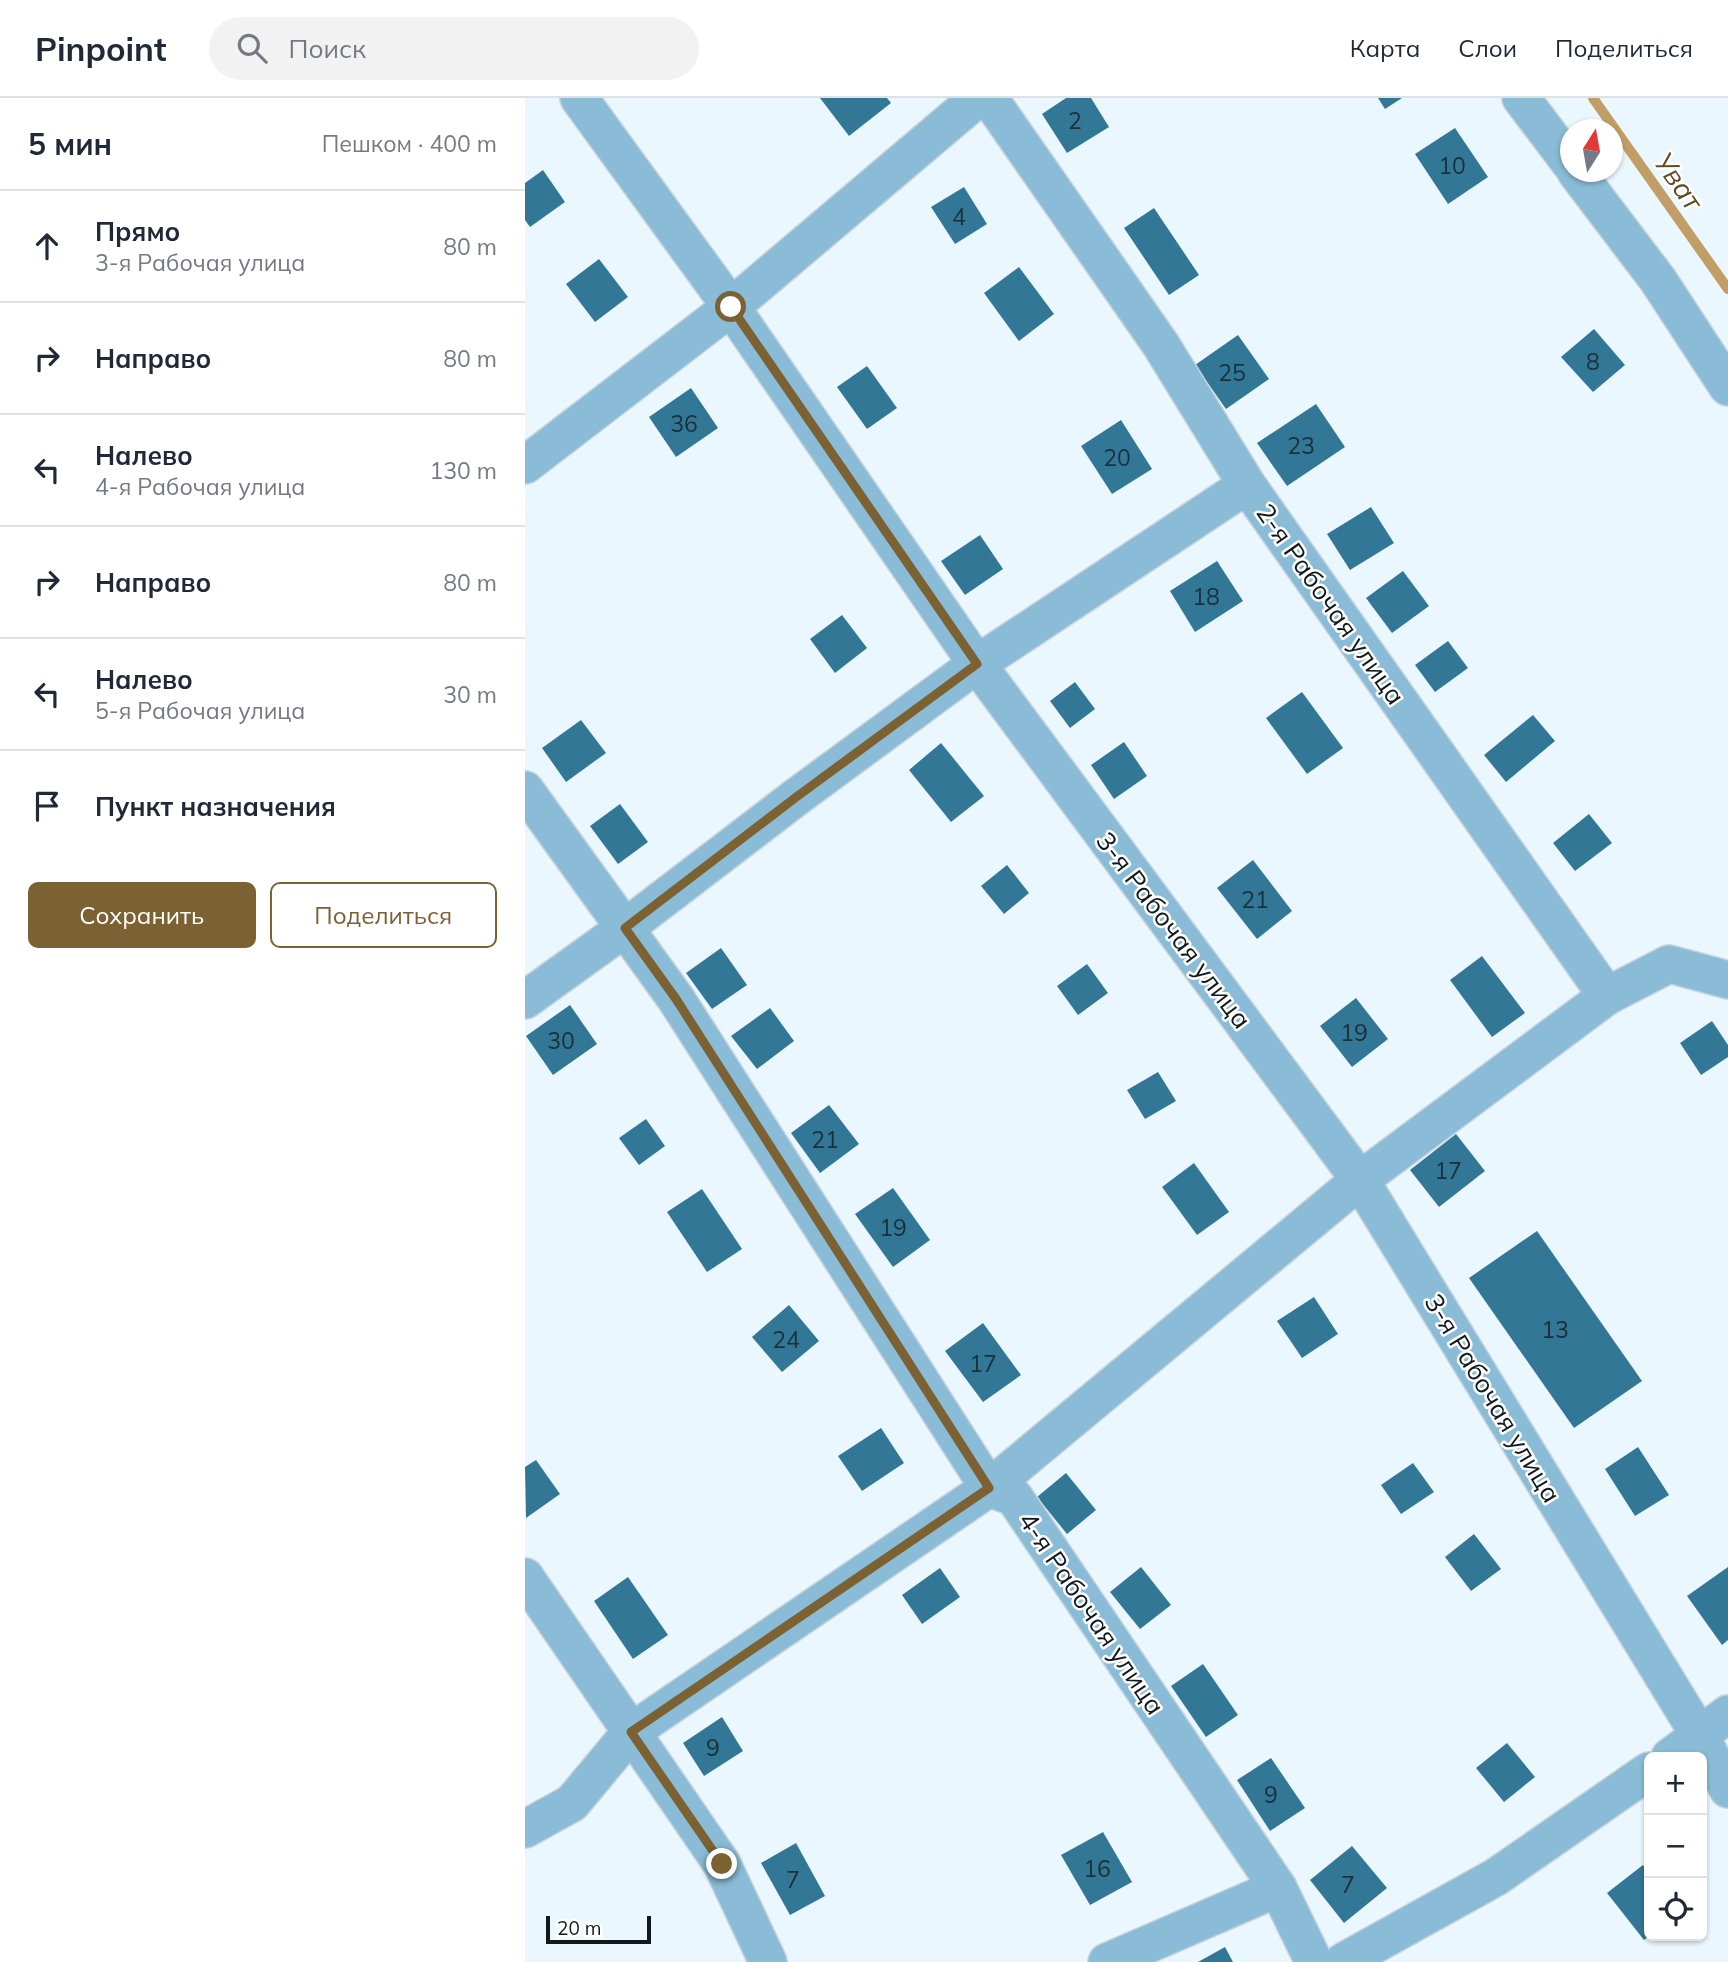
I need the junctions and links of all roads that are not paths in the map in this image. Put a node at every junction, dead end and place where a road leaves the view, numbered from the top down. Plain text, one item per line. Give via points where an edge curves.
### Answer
1 (579, 98) edge
2 (978, 98) edge
3 (989, 98) edge
4 (1521, 98) edge
5 (1560, 151) edge
6 (1584, 182) edge
7 (731, 307) junction
8 (1728, 387) edge
9 (525, 465) edge
10 (1247, 485) junction
11 (977, 664) junction
12 (525, 790) edge
13 (625, 928) junction
14 (1728, 980) edge
15 (1607, 996) junction
16 (525, 1000) edge
17 (1360, 1180) junction
18 (989, 1488) junction
19 (525, 1577) edge
20 (1728, 1713) edge
21 (631, 1732) junction
22 (1700, 1736) junction
23 (1677, 1752) edge
24 (1644, 1775) edge
25 (1728, 1789) edge
26 (525, 1829) edge
27 (1278, 1888) junction
28 (768, 1962) edge
29 (1107, 1962) edge
30 (1314, 1962) edge
31 (1343, 1962) edge

1 - 7 street, 3-я Рабочая улица
2 - 7 street
3 - 10 street, 2-я Рабочая улица via 1161,345
4 - 5 street
6 - 8 street via 1658,279
7 - 9 street
7 - 11 street, 3-я Рабочая улица
10 - 11 street
10 - 15 street, 2-я Рабочая улица
11 - 13 street
11 - 17 street, 3-я Рабочая улица
12 - 13 street, 4-я Рабочая улица
13 - 16 street
13 - 18 street, 4-я Рабочая улица via 676,999
14 - 15 street via 1669,964
15 - 17 street
17 - 18 street
17 - 22 street, 3-я Рабочая улица
18 - 21 street
18 - 27 street, 4-я Рабочая улица via 1014,1497
19 - 21 street
20 - 22 street
21 - 26 street via 572,1803
21 - 28 street via 722,1864
22 - 23 street
22 - 25 street, 3-я Рабочая улица
24 - 31 street via 1496,1877
27 - 29 street
27 - 30 street, 4-я Рабочая улица

